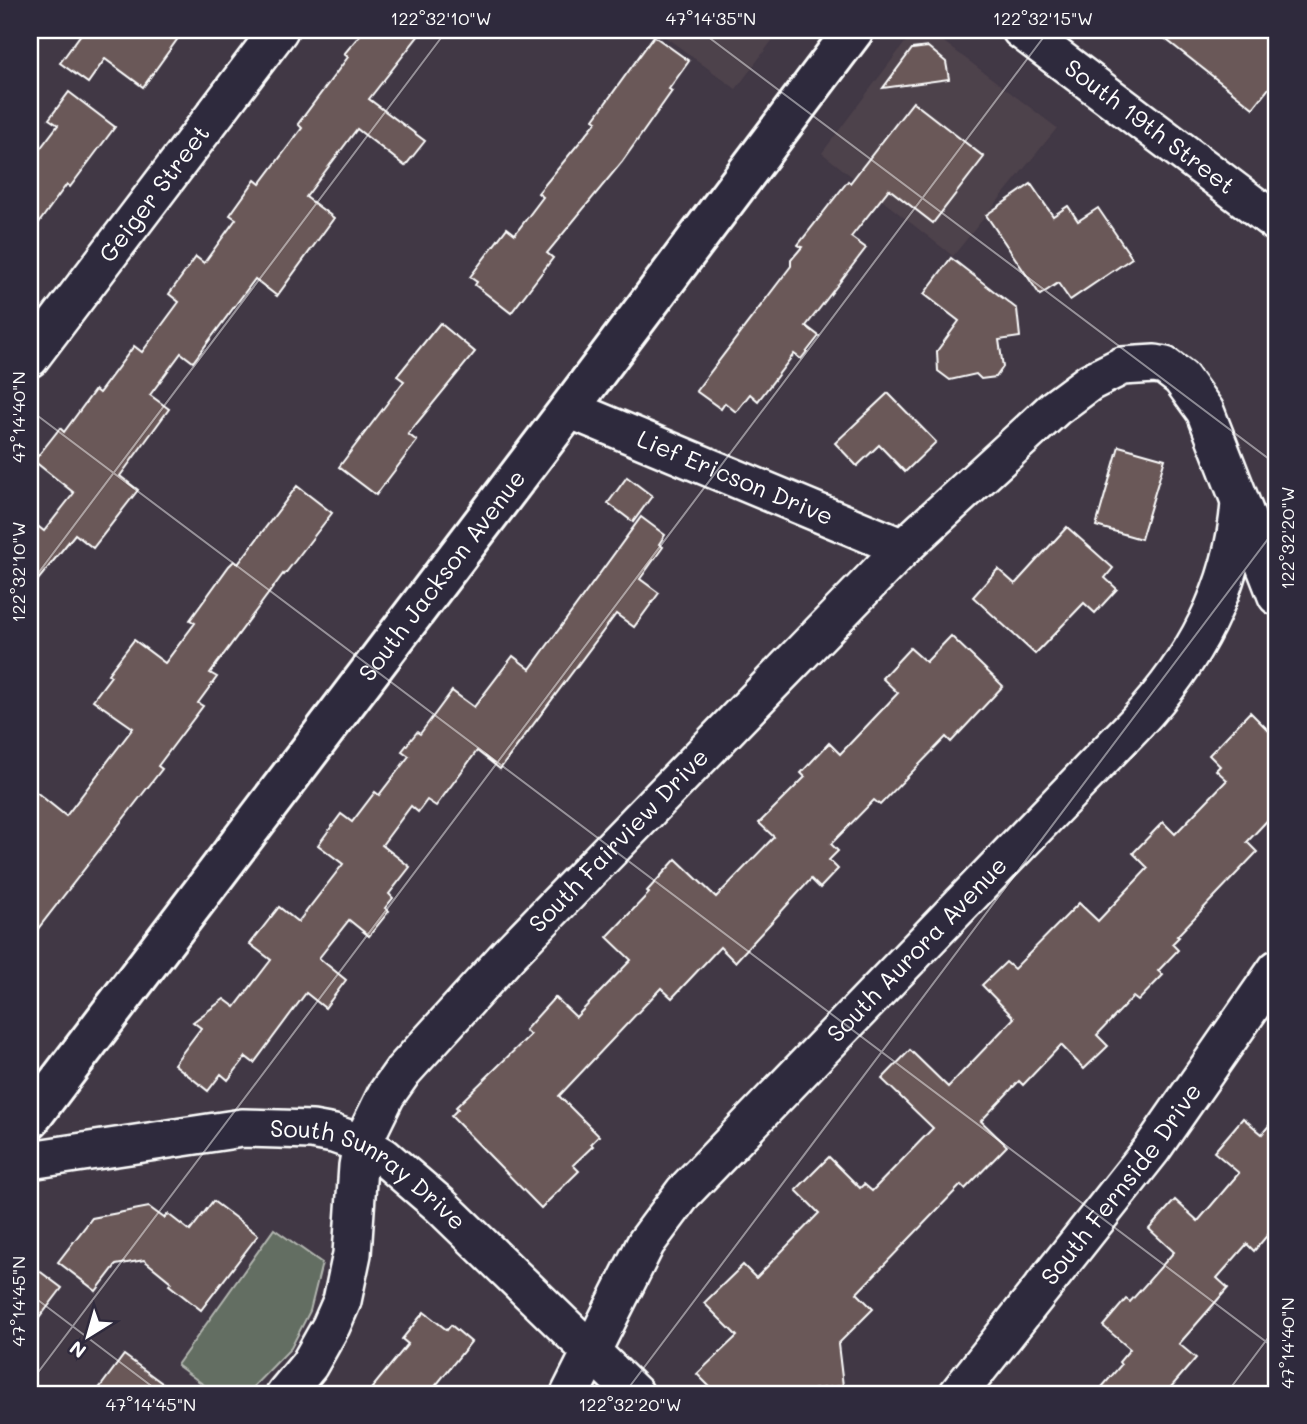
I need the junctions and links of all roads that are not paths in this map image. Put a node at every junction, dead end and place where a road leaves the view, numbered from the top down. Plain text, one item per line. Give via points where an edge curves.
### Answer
1 (279, 30) edge
2 (854, 30) edge
3 (1021, 30) edge
4 (1277, 223) edge
5 (30, 358) edge
6 (569, 409) junction
7 (1240, 499) junction
8 (903, 548) junction
9 (1277, 596) edge
10 (1277, 970) edge
11 (30, 1119) edge
12 (362, 1144) junction
13 (30, 1160) edge
14 (593, 1352) junction
15 (285, 1394) edge
16 (570, 1394) edge
17 (635, 1394) edge
18 (958, 1394) edge

1 - 5 street, Geiger Street
2 - 6 main road, South Jackson Avenue
3 - 4 street, South 19th Street
6 - 8 street, Lief Ericson Drive
6 - 11 main road, South Jackson Avenue
7 - 8 street, South Fairview Drive via 1205,411 1181,378 1165,366 1122,366 1099,376 1055,408
7 - 9 street
7 - 14 street, South Aurora Avenue via 1236,536 1221,587 1207,624 1174,680 684,1192 646,1243
8 - 12 street, South Fairview Drive via 462,1004 386,1094
10 - 18 street, South Fernside Drive via 1152,1149
12 - 13 street, South Sunray Drive via 313,1130 242,1128
12 - 14 street, South Sunray Drive via 440,1205
12 - 15 street, South Fairview Drive via 352,1254 342,1301 309,1365
14 - 16 street, South Aurora Avenue
14 - 17 street, South Sunray Drive

